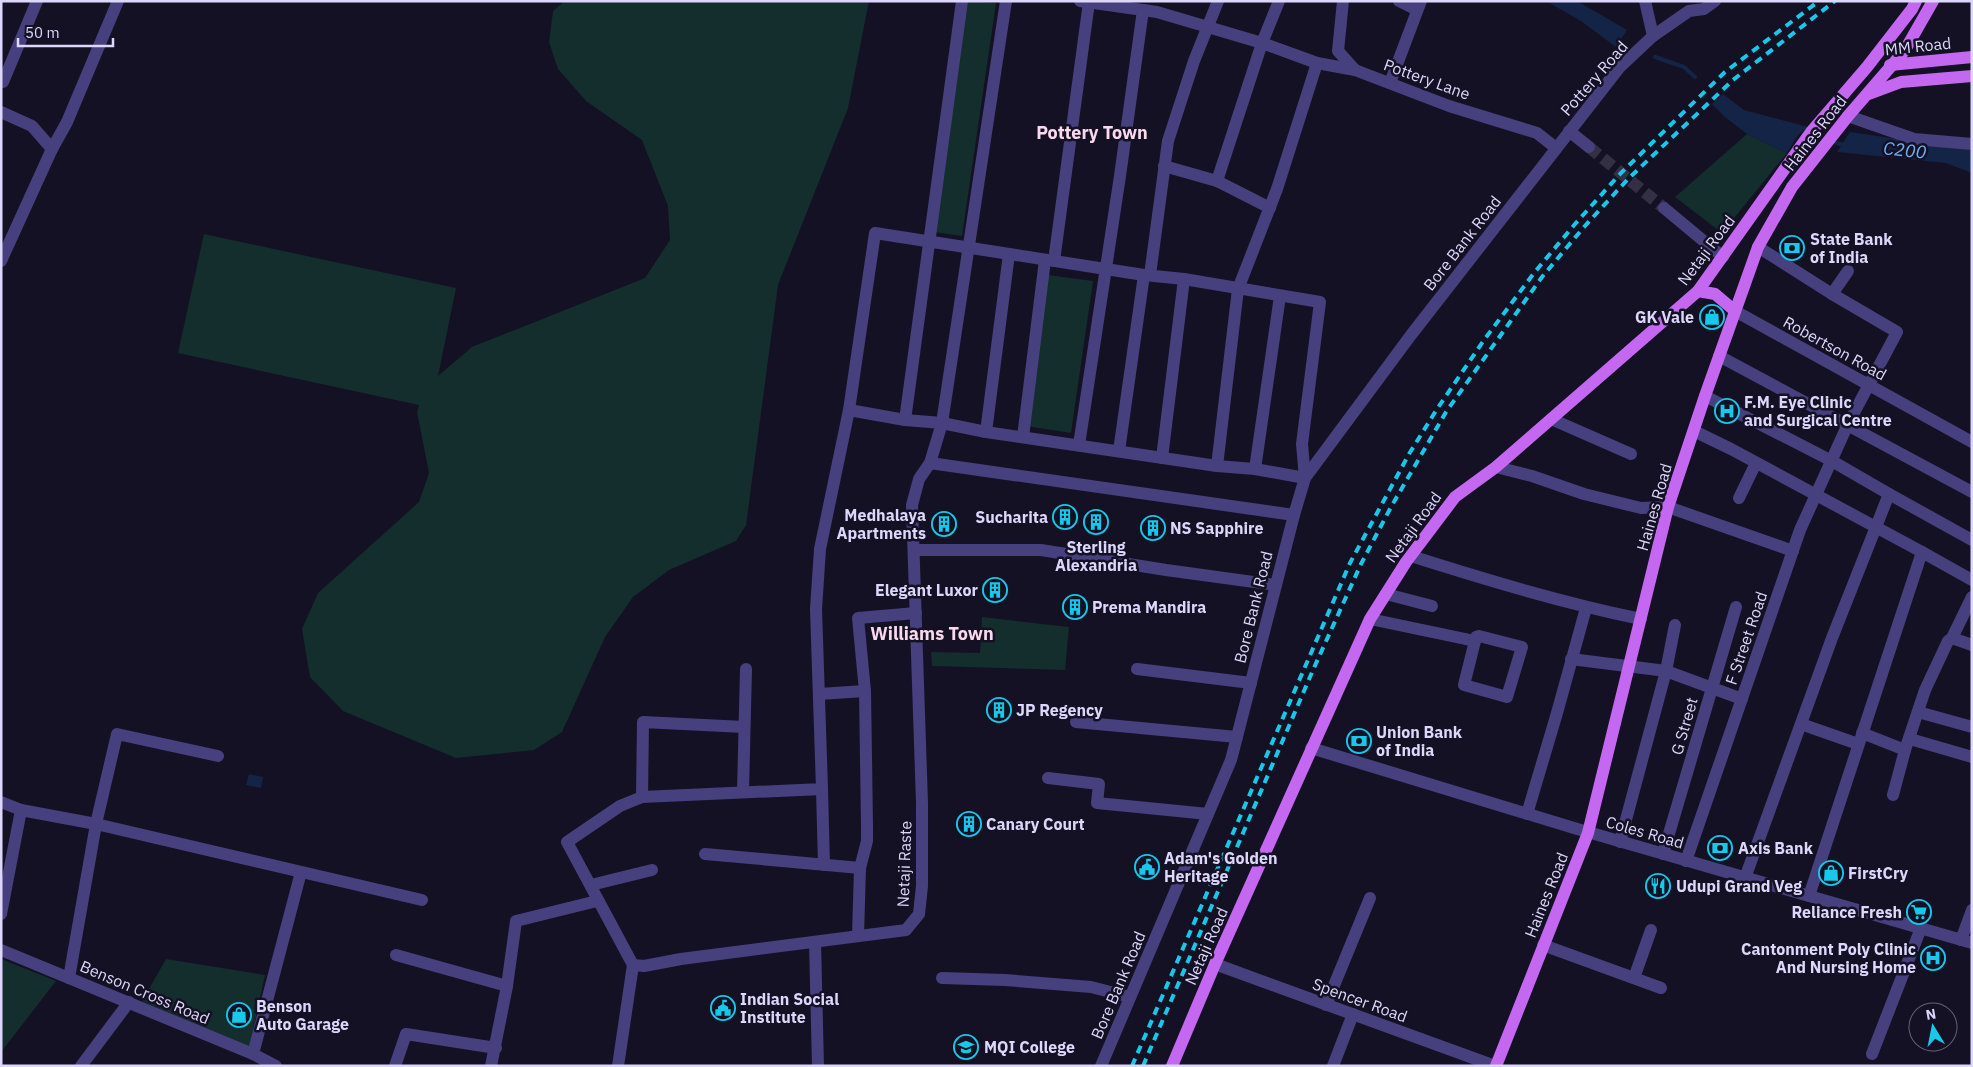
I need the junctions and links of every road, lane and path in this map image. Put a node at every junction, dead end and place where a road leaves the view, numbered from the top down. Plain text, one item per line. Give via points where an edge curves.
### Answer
1 (37, 1) edge
2 (118, 1) edge
3 (962, 1) edge
4 (1006, 1) edge
5 (1218, 1) edge
6 (1279, 1) edge
7 (1343, 1) edge
8 (1399, 1) edge
9 (1645, 1) edge
10 (1715, 1) edge
11 (1916, 1) edge
12 (1933, 1) edge
13 (1084, 2) edge
14 (1419, 6) edge
15 (1692, 6) edge
16 (1143, 10) junction
17 (1209, 27) junction
18 (1262, 43) junction
19 (1645, 44) junction
20 (1972, 57) edge
21 (1317, 63) junction
22 (1892, 65) junction
23 (1867, 67) junction
24 (1355, 70) junction
25 (1972, 76) edge
26 (3, 82) dead end
27 (1390, 84) junction
28 (1864, 97) junction
29 (1, 112) edge
30 (1848, 116) junction
31 (1569, 131) junction
32 (1972, 144) edge
33 (1589, 147) tunnel mouth
34 (1556, 148) junction
35 (52, 149) junction
36 (1164, 166) junction
37 (1533, 176) joint
38 (1216, 181) junction
39 (1270, 208) junction
40 (1664, 208) tunnel mouth
41 (930, 242) junction
42 (1758, 247) junction
43 (968, 248) junction
44 (1009, 254) junction
45 (1723, 257) junction
46 (1050, 260) junction
47 (1, 261) edge
48 (1106, 269) junction
49 (1848, 271) dead end
50 (1147, 275) junction
51 (1184, 279) junction
52 (1238, 289) junction
53 (1698, 291) junction
54 (1832, 294) junction
55 (1280, 296) junction
56 (1734, 311) junction
57 (1719, 356) junction
58 (1869, 385) junction
59 (1705, 396) junction
60 (849, 410) junction
61 (1550, 419) junction
62 (905, 420) junction
63 (942, 423) junction
64 (1848, 424) junction
65 (1694, 431) junction
66 (986, 432) junction
67 (1022, 437) junction
68 (1972, 442) edge
69 (1079, 445) junction
70 (1118, 451) junction
71 (1631, 454) dead end
72 (1162, 458) junction
73 (1832, 461) junction
74 (930, 463) junction
75 (1756, 463) junction
76 (1217, 466) junction
77 (1496, 467) junction
78 (1255, 470) junction
79 (1305, 478) junction
80 (1972, 492) edge
81 (1889, 494) junction
82 (1816, 495) junction
83 (1739, 498) dead end
84 (1668, 507) junction
85 (1294, 515) junction
86 (1876, 526) junction
87 (1972, 540) edge
88 (915, 550) junction
89 (1793, 551) junction
90 (1922, 552) junction
91 (1411, 556) junction
92 (1972, 580) edge
93 (1276, 585) junction
94 (1386, 594) junction
95 (1972, 597) edge
96 (1432, 606) dead end
97 (1736, 607) dead end
98 (1586, 608) junction
99 (916, 613) junction
100 (1370, 619) junction
101 (1641, 620) junction
102 (1675, 625) dead end
103 (1952, 638) junction
104 (1475, 641) junction
105 (1972, 645) edge
106 (1571, 659) junction
107 (1630, 665) junction
108 (746, 669) dead end
109 (1137, 669) dead end
110 (1666, 671) junction
111 (1251, 683) junction
112 (1712, 687) junction
113 (865, 691) junction
114 (819, 694) junction
115 (1742, 698) junction
116 (1918, 712) junction
117 (1076, 722) dead end
118 (1800, 724) junction
119 (1972, 727) edge
120 (744, 728) junction
121 (1237, 737) junction
122 (1860, 738) junction
123 (1907, 744) junction
124 (1311, 748) junction
125 (218, 756) dead end
126 (1972, 756) edge
127 (1048, 778) dead end
128 (822, 789) junction
129 (743, 792) junction
130 (1893, 795) dead end
131 (642, 797) junction
132 (1, 802) edge
133 (21, 810) junction
134 (1208, 814) junction
135 (1527, 814) junction
136 (96, 824) junction
137 (1588, 832) junction
138 (1620, 842) junction
139 (705, 854) dead end
140 (1663, 854) junction
141 (1686, 861) junction
142 (824, 864) junction
143 (860, 868) junction
144 (652, 870) dead end
145 (301, 872) junction
146 (1745, 878) junction
147 (591, 885) junction
148 (1809, 896) junction
149 (1370, 898) dead end
150 (422, 900) dead end
151 (597, 900) junction
152 (1972, 910) edge
153 (1, 914) edge
154 (1921, 928) junction
155 (1652, 930) dead end
156 (858, 936) junction
157 (1966, 941) edge
158 (815, 942) junction
159 (1543, 945) junction
160 (1, 950) edge
161 (396, 955) dead end
162 (1215, 964) junction
163 (633, 965) junction
164 (69, 978) junction
165 (942, 978) dead end
166 (1634, 978) junction
167 (507, 986) junction
168 (1661, 988) dead end
169 (1130, 996) junction
170 (129, 1002) junction
171 (1326, 1005) junction
172 (1353, 1014) junction
173 (496, 1048) junction
174 (253, 1054) junction
175 (1872, 1054) dead end
176 (81, 1066) edge
177 (276, 1066) edge
178 (394, 1066) edge
179 (491, 1066) edge
180 (618, 1066) edge
181 (818, 1066) edge
182 (1101, 1066) edge
183 (1172, 1066) edge
184 (1333, 1066) edge
185 (1496, 1066) edge

1 - 26 street
2 - 35 street via 67,122
3 - 41 street
4 - 43 street, Netaji Raste
5 - 17 street
6 - 18 street
7 - 24 street, Pottery Lane via 1338,51
8 - 14 street
9 - 19 street
10 - 15 street, Pottery Road via 1704,9
11 - 23 main road
12 - 22 main road, Haines Road via 1905,50
13 - 16 street
13 - 46 street
14 - 27 street
15 - 19 street, Pottery Road
16 - 17 street
16 - 48 street
17 - 18 street
17 - 36 street via 1180,102
18 - 21 street
18 - 38 street
19 - 31 street, Pottery Road via 1618,68
20 - 22 main road, MM Road
21 - 24 street
21 - 39 street
22 - 23 main road, MM Road
22 - 28 main road, Haines Road
23 - 45 main road, Netaji Road via 1808,137
24 - 27 street, Pottery Lane
25 - 28 main road, MM Road via 1901,82
27 - 34 street, Pottery Lane via 1537,133
28 - 30 main road, Haines Road
29 - 35 street via 32,126
30 - 32 street via 1914,139
30 - 42 main road, Haines Road via 1792,188
31 - 33 street
31 - 34 street, Pottery Road
34 - 37 street, Pottery Road
35 - 47 street
36 - 38 street
36 - 50 street
37 - 79 street, Bore Bank Road
38 - 39 street
39 - 52 street
40 - 45 street
41 - 43 street
41 - 60 street via 875,233
41 - 62 street
42 - 54 street
42 - 56 main road, Haines Road
43 - 44 street
43 - 63 street, Netaji Raste
44 - 46 street
44 - 66 street
45 - 53 main road, Netaji Road
46 - 48 street
46 - 67 street
48 - 50 street
48 - 69 street
49 - 54 street
50 - 51 street
50 - 70 street
51 - 52 street
51 - 72 street
52 - 55 street
52 - 76 street
53 - 56 main road via 1715,294
53 - 61 main road, Netaji Road
54 - 58 street, F Street Road via 1896,332
55 - 78 street
55 - 79 street via 1320,302 1302,444
56 - 57 main road, Haines Road
56 - 58 street, Robertson Road
57 - 59 main road, Haines Road
57 - 64 street
58 - 64 street, F Street Road
58 - 68 street, Robertson Road
59 - 65 main road, Haines Road
59 - 73 street
60 - 62 street
60 - 114 street via 820,549 816,609
61 - 71 street
61 - 77 main road, Netaji Road
62 - 63 street
63 - 66 street
63 - 74 street, Netaji Raste
64 - 73 street, F Street Road
64 - 80 street
65 - 75 street
65 - 84 main road, Haines Road
66 - 67 street
67 - 69 street
69 - 70 street
70 - 72 street
72 - 76 street
73 - 81 street
73 - 82 street, F Street Road
74 - 85 street
74 - 88 street, Netaji Raste via 919,479 912,506
75 - 82 street
75 - 83 street
76 - 78 street
77 - 84 street via 1640,508
77 - 91 main road, Netaji Road via 1455,497
78 - 79 street
79 - 85 street, Bore Bank Road
81 - 86 street
81 - 87 street
82 - 86 street
82 - 89 street, F Street Road
84 - 89 street
84 - 101 main road, Haines Road
85 - 93 street, Bore Bank Road
86 - 90 street
86 - 118 street
88 - 93 street via 1041,550
88 - 99 street, Netaji Raste
89 - 115 street, F Street Road
90 - 92 street
90 - 122 street
91 - 94 main road, Netaji Road
91 - 98 street
93 - 111 street, Bore Bank Road
94 - 96 street
94 - 100 main road, Netaji Road
95 - 103 street
97 - 112 street, G Street
98 - 101 street
98 - 106 street
99 - 113 street via 858,618
99 - 156 street, Netaji Raste via 922,803 919,914 906,930
100 - 104 street
100 - 124 main road, Netaji Road
101 - 107 main road, Haines Road
102 - 110 street
103 - 105 street
103 - 116 street via 1925,690
104 - 104 street via 1479,636 1522,648 1507,697 1464,685
106 - 107 street
106 - 135 street
107 - 110 street
107 - 137 main road, Haines Road
108 - 120 street
109 - 111 street
110 - 112 street
110 - 138 street
111 - 121 street, Bore Bank Road
112 - 115 street
112 - 140 street, G Street
113 - 114 street
113 - 143 street via 867,841
114 - 128 street
115 - 141 street, F Street Road
116 - 119 street
116 - 123 street
117 - 121 street
118 - 122 street
118 - 146 street
120 - 129 street
120 - 131 street via 643,722
121 - 134 street, Bore Bank Road
122 - 123 street
122 - 148 street
123 - 126 street
123 - 130 street
124 - 135 street, Coles Road
124 - 162 main road, Netaji Road
125 - 136 street via 117,734
127 - 134 street via 1099,784 1097,803
128 - 129 street
128 - 142 street
129 - 131 street
131 - 147 street via 620,806 567,842
132 - 133 street
133 - 136 street
133 - 153 street
134 - 169 street, Bore Bank Road
135 - 137 street, Coles Road
136 - 145 street
136 - 164 street
137 - 138 street, Coles Road
137 - 159 main road, Haines Road
138 - 140 street, Coles Road
139 - 142 street
140 - 141 street, Coles Road
141 - 146 street, Coles Road
142 - 143 street
143 - 156 street
144 - 147 street
145 - 150 street
145 - 174 street
146 - 148 street, Coles Road
147 - 151 street
148 - 154 street, Coles Road
149 - 171 street
151 - 163 street
151 - 167 street via 516,921
152 - 157 street
154 - 157 street, Coles Road
154 - 175 street
155 - 166 street
156 - 158 street, Netaji Raste
158 - 163 street, Netaji Raste
158 - 181 street
159 - 166 street
159 - 185 main road, Haines Road
160 - 164 street, Benson Cross Road
161 - 167 street
162 - 171 street, Spencer Road
162 - 183 main road, Netaji Road
163 - 180 street
164 - 170 street, Benson Cross Road
165 - 169 street via 1091,987
166 - 168 street
167 - 173 street
169 - 182 street, Bore Bank Road
170 - 174 street, Benson Cross Road
170 - 176 street
171 - 172 street, Spencer Road
172 - 184 street
172 - 185 street, Spencer Road
173 - 178 street via 406,1034
173 - 179 street
174 - 177 street, Benson Cross Road

